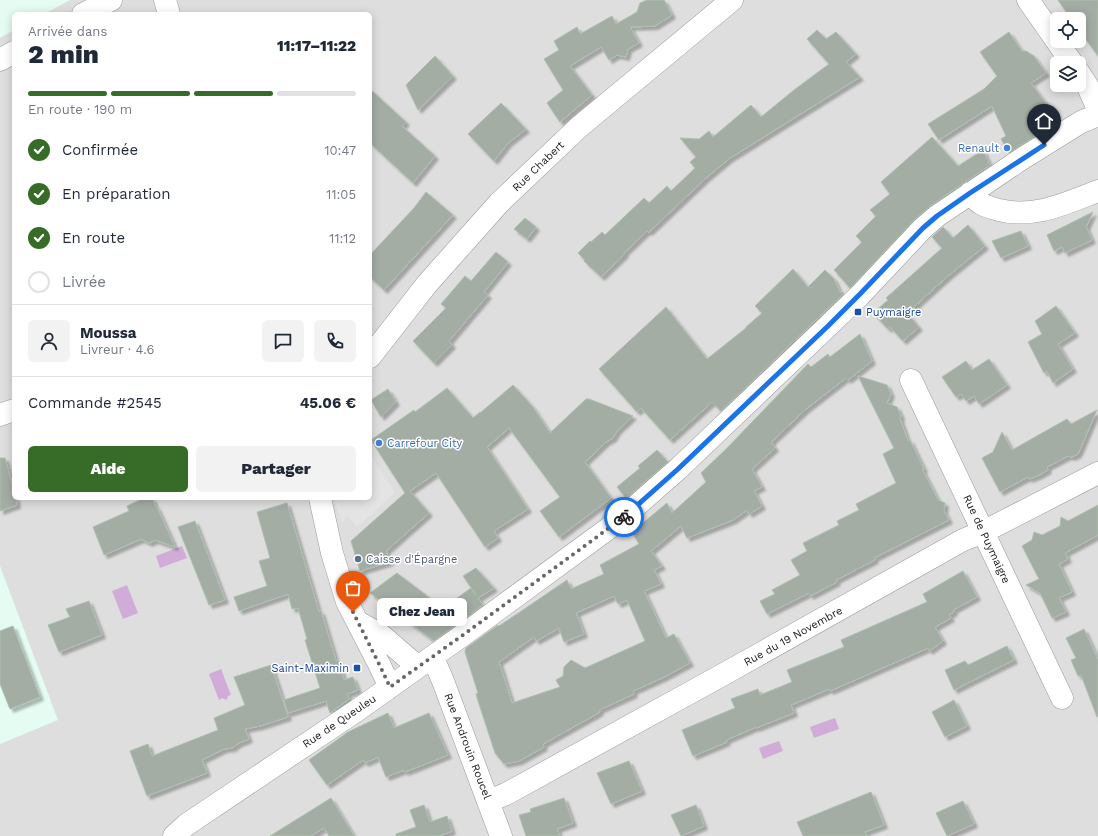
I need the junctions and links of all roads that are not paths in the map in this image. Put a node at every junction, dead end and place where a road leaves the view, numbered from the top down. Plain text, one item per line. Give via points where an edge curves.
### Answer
1 (111, 0) edge
2 (165, 0) edge
3 (732, 0) edge
4 (1028, 0) edge
5 (87, 12) edge
6 (168, 12) edge
7 (12, 53) edge
8 (1067, 56) edge
9 (0, 60) edge
10 (1086, 84) edge
11 (1098, 109) edge
12 (1098, 115) edge
13 (1098, 191) edge
14 (970, 193) junction
15 (372, 354) edge
16 (911, 380) dead end
17 (12, 411) edge
18 (0, 415) edge
19 (1098, 473) edge
20 (320, 500) edge
21 (983, 532) junction
22 (358, 622) junction
23 (424, 663) junction
24 (390, 687) junction
25 (1062, 698) dead end
26 (489, 801) junction
27 (174, 836) edge
28 (500, 836) edge

1 - 5 street
2 - 6 street
3 - 15 street, Rue Chabert via 579,127 499,203 427,284
4 - 8 street
7 - 9 street
10 - 11 street
12 - 14 street, Rue de Queuleu via 1074,127
13 - 14 street via 1046,210 1021,213 986,207 976,201
14 - 23 street, Rue de Queuleu via 923,228 828,326 678,469 620,520
16 - 21 street, Rue de Puymaigre
17 - 18 street
19 - 21 street, Rue du 19 Novembre
20 - 22 street via 334,560 347,602
21 - 25 street, Rue de Puymaigre
21 - 26 street, Rue du 19 Novembre via 963,540 513,791
22 - 23 street, Rue Androuin Roucel
22 - 24 street
23 - 24 street, Rue de Queuleu
23 - 26 street, Rue Androuin Roucel via 437,666
24 - 27 street, Rue de Queuleu via 186,825
26 - 28 street, Rue Androuin Roucel

